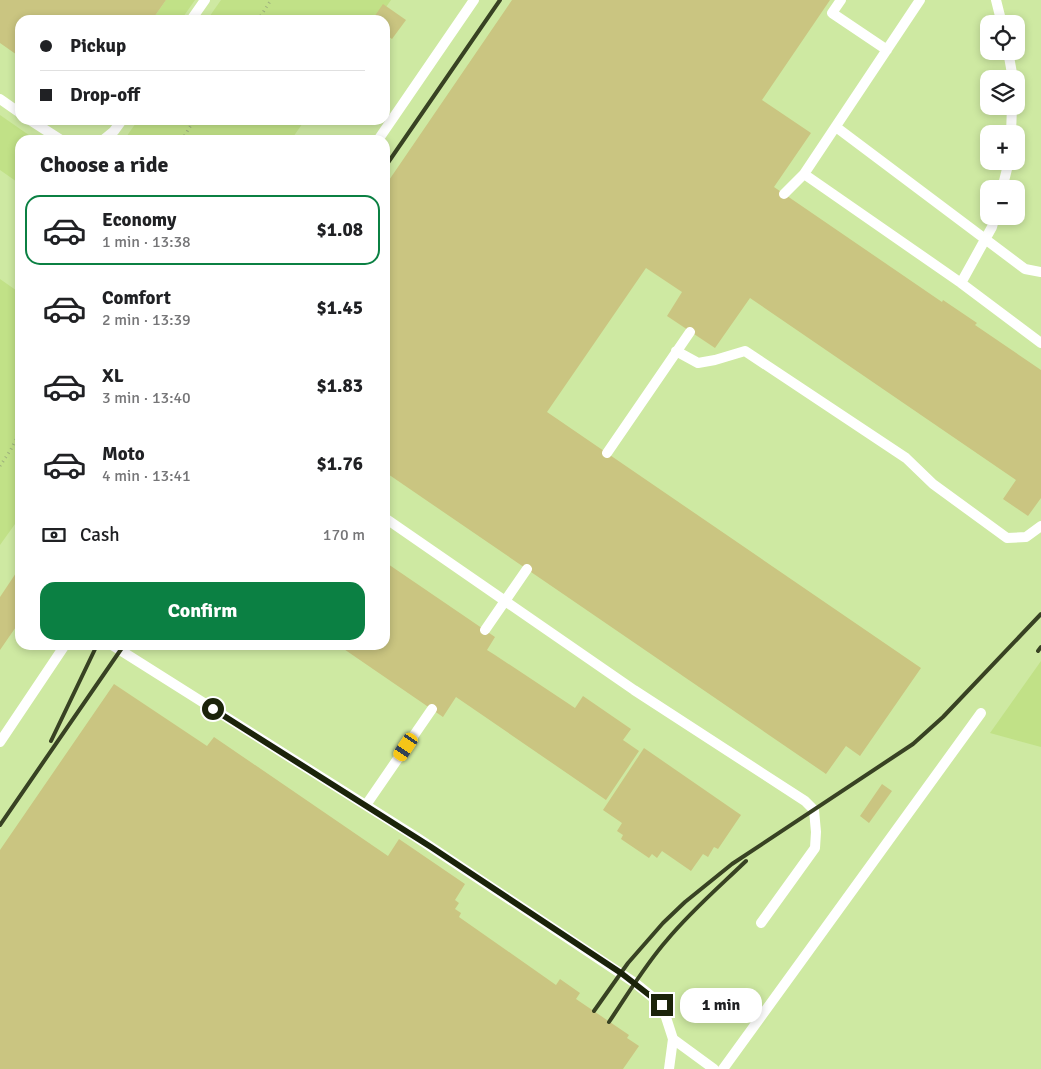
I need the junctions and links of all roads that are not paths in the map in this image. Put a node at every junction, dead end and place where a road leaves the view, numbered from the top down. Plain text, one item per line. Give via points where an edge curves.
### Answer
1 (205, 0) edge
2 (474, 0) edge
3 (841, 0) edge
4 (920, 0) edge
5 (996, 0) edge
6 (195, 15) edge
7 (1000, 15) edge
8 (886, 50) junction
9 (0, 100) edge
10 (15, 110) edge
11 (390, 122) edge
12 (38, 125) edge
13 (118, 125) edge
14 (836, 127) junction
15 (53, 135) edge
16 (109, 135) edge
17 (804, 174) junction
18 (784, 194) dead end
19 (993, 225) edge
20 (985, 240) junction
21 (1041, 272) edge
22 (961, 283) junction
23 (690, 332) dead end
24 (1041, 343) edge
25 (676, 351) junction
26 (607, 453) dead end
27 (390, 521) edge
28 (1041, 526) edge
29 (527, 569) dead end
30 (505, 601) junction
31 (485, 630) dead end
32 (62, 650) edge
33 (120, 650) edge
34 (432, 709) dead end
35 (980, 713) dead end
36 (0, 742) edge
37 (366, 805) junction
38 (761, 923) dead end
39 (674, 1039) junction
40 (668, 1069) edge
41 (714, 1069) edge
42 (723, 1069) edge

1 - 6 lane
2 - 11 lane
3 - 8 lane via 832,13
4 - 8 lane
5 - 7 lane
8 - 14 lane
9 - 10 lane
12 - 15 lane
13 - 16 lane
14 - 17 lane
14 - 20 lane
17 - 18 lane
17 - 22 lane
19 - 20 lane
20 - 21 lane via 1025,269
20 - 22 lane
22 - 24 lane
23 - 25 lane
25 - 26 lane
25 - 28 lane via 698,363 745,350 906,458 932,484 1007,538 1026,537
27 - 30 lane
29 - 30 lane
30 - 31 lane
30 - 38 lane via 814,810 814,848
32 - 36 lane
33 - 37 lane
34 - 37 lane
35 - 42 lane
37 - 39 lane via 635,982 662,1005
39 - 40 lane
39 - 41 lane

